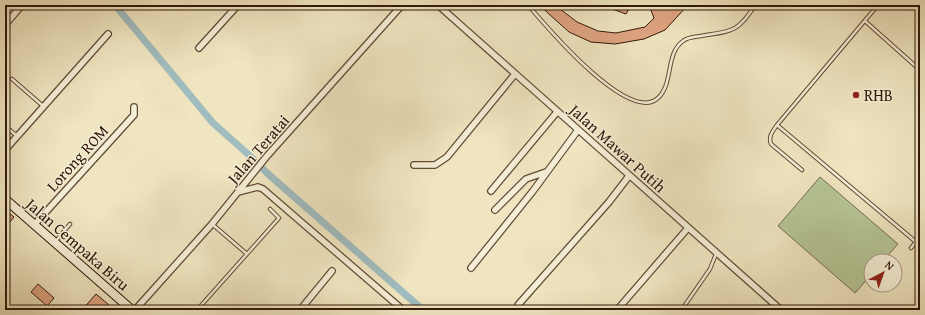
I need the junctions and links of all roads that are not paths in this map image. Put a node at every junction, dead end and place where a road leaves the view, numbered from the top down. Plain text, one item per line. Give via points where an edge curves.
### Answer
1 (22, 5) edge
2 (238, 5) edge
3 (402, 5) edge
4 (438, 5) edge
5 (528, 5) edge
6 (755, 5) edge
7 (878, 5) edge
8 (865, 21) junction
9 (5, 25) edge
10 (108, 34) dead end
11 (199, 48) dead end
12 (920, 70) edge
13 (515, 74) junction
14 (12, 79) dead end
15 (44, 106) junction
16 (134, 107) dead end
17 (557, 112) junction
18 (777, 125) junction
19 (5, 126) edge
20 (578, 130) junction
21 (17, 137) junction
22 (5, 150) edge
23 (414, 164) dead end
24 (802, 170) dead end
25 (547, 172) junction
26 (629, 176) junction
27 (491, 191) dead end
28 (238, 192) junction
29 (5, 199) edge
30 (270, 209) dead end
31 (495, 210) dead end
32 (70, 224) dead end
33 (212, 224) junction
34 (34, 225) junction
35 (688, 228) junction
36 (920, 237) edge
37 (55, 242) junction
38 (916, 242) junction
39 (911, 248) dead end
40 (717, 253) junction
41 (247, 254) junction
42 (471, 268) dead end
43 (332, 271) dead end
44 (518, 305) dead end
45 (685, 306) dead end
46 (134, 310) edge
47 (197, 310) edge
48 (300, 310) edge
49 (403, 310) edge
50 (617, 310) edge
51 (781, 310) edge

1 - 9 street
2 - 11 street
3 - 28 street, Jalan Teratai
4 - 13 street, Jalan Mawar Putih
5 - 6 lane via 548,29 611,88 626,98 644,103 651,103 662,94 677,45 686,39 739,27
7 - 8 lane
8 - 12 lane
8 - 18 lane
10 - 15 street
13 - 17 street, Jalan Mawar Putih
13 - 23 street via 447,157 435,165
14 - 15 lane
15 - 21 street
16 - 34 street, Lorong ROM via 134,115
17 - 20 street, Jalan Mawar Putih
17 - 27 street
18 - 24 lane via 769,140 771,144
18 - 38 lane
19 - 21 lane
20 - 25 street
20 - 26 street, Jalan Mawar Putih
21 - 22 street
25 - 31 street via 526,179
25 - 42 street
26 - 35 street, Jalan Mawar Putih
26 - 44 street
28 - 33 street, Jalan Teratai
28 - 49 street via 258,187 263,189
29 - 34 street, Jalan Cempaka Biru
30 - 41 lane via 278,218
32 - 37 lane
33 - 41 lane
33 - 46 street, Jalan Teratai
34 - 37 street, Jalan Cempaka Biru
35 - 40 street, Jalan Mawar Putih
35 - 50 street
36 - 38 lane
37 - 46 street, Jalan Cempaka Biru
38 - 39 lane
40 - 45 lane via 710,269
40 - 51 street, Jalan Mawar Putih
41 - 47 lane
43 - 48 street

